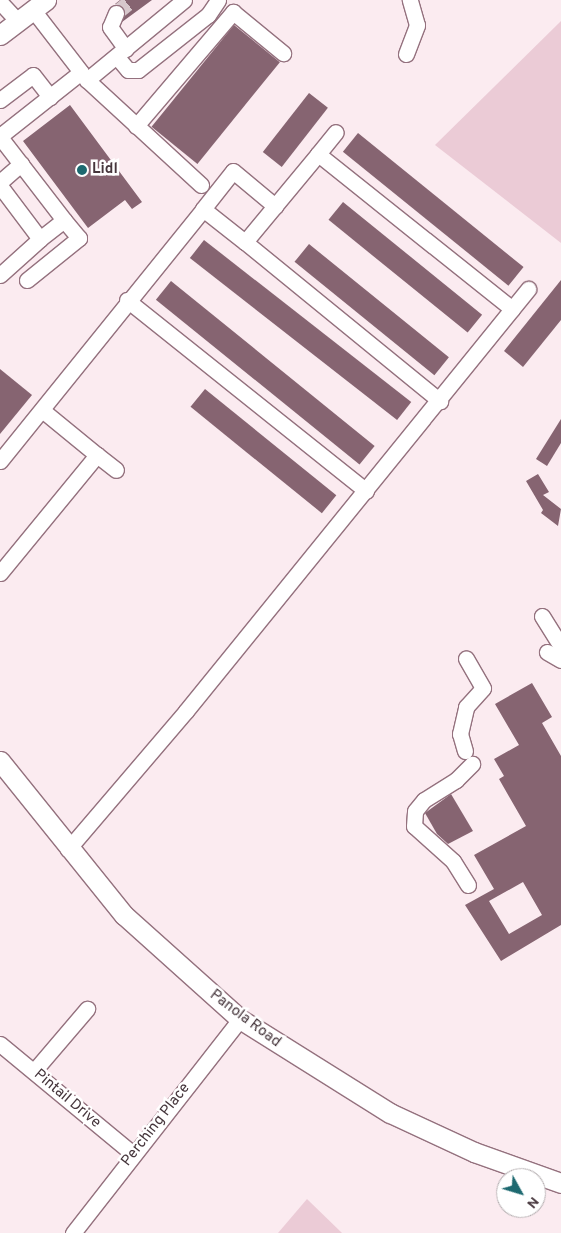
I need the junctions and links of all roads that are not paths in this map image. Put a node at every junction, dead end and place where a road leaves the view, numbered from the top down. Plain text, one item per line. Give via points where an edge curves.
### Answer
1 (184, 0) edge
2 (218, 0) edge
3 (410, 0) edge
4 (0, 2) edge
5 (32, 10) edge
6 (116, 13) dead end
7 (0, 35) edge
8 (121, 53) junction
9 (283, 53) dead end
10 (406, 54) dead end
11 (50, 97) junction
12 (0, 100) edge
13 (136, 126) junction
14 (336, 132) dead end
15 (0, 136) edge
16 (318, 154) junction
17 (21, 164) junction
18 (0, 182) edge
19 (201, 184) dead end
20 (0, 186) edge
21 (275, 206) junction
22 (203, 209) junction
23 (64, 220) junction
24 (40, 239) junction
25 (245, 242) junction
26 (0, 275) edge
27 (27, 280) dead end
28 (528, 289) dead end
29 (127, 300) junction
30 (512, 309) junction
31 (440, 401) junction
32 (42, 410) junction
33 (97, 455) junction
34 (0, 462) edge
35 (116, 470) dead end
36 (366, 491) junction
37 (0, 573) edge
38 (542, 616) dead end
39 (554, 649) edge
40 (466, 658) dead end
41 (561, 660) edge
42 (0, 761) edge
43 (68, 849) junction
44 (468, 885) dead end
45 (87, 1009) dead end
46 (240, 1018) junction
47 (0, 1044) edge
48 (34, 1072) junction
49 (133, 1154) junction
50 (561, 1183) edge
51 (73, 1233) edge

1 - 8 street
2 - 8 street via 208,15 138,70 128,70
3 - 10 street via 417,25
4 - 5 street
5 - 7 main road
5 - 11 street via 80,72
6 - 8 street via 110,27
8 - 13 street via 87,80
9 - 13 street via 233,12
11 - 12 street via 33,75
11 - 15 street
13 - 19 street
14 - 16 street
15 - 17 street
16 - 21 street
16 - 30 street
17 - 18 street
17 - 23 street
20 - 24 street
21 - 22 street via 232,172
21 - 25 street
22 - 25 street
22 - 29 street
23 - 24 street
23 - 27 street via 79,238
24 - 26 street
25 - 31 street
28 - 30 street
29 - 32 street
29 - 36 street
30 - 31 street
31 - 36 street
32 - 33 street
32 - 34 street
33 - 35 street
33 - 37 street
36 - 43 street
38 - 39 street
39 - 41 street
40 - 44 street via 483,688 466,708 460,734 468,757 456,780 424,800 415,811 414,826 453,861
42 - 43 main road, Panola Road
43 - 46 main road, Panola Road via 150,942
45 - 48 street
46 - 49 street, Perching Place
46 - 50 main road, Panola Road via 390,1113 474,1152
47 - 48 street, Pintail Drive
48 - 49 street, Pintail Drive
49 - 51 street, Perching Place

